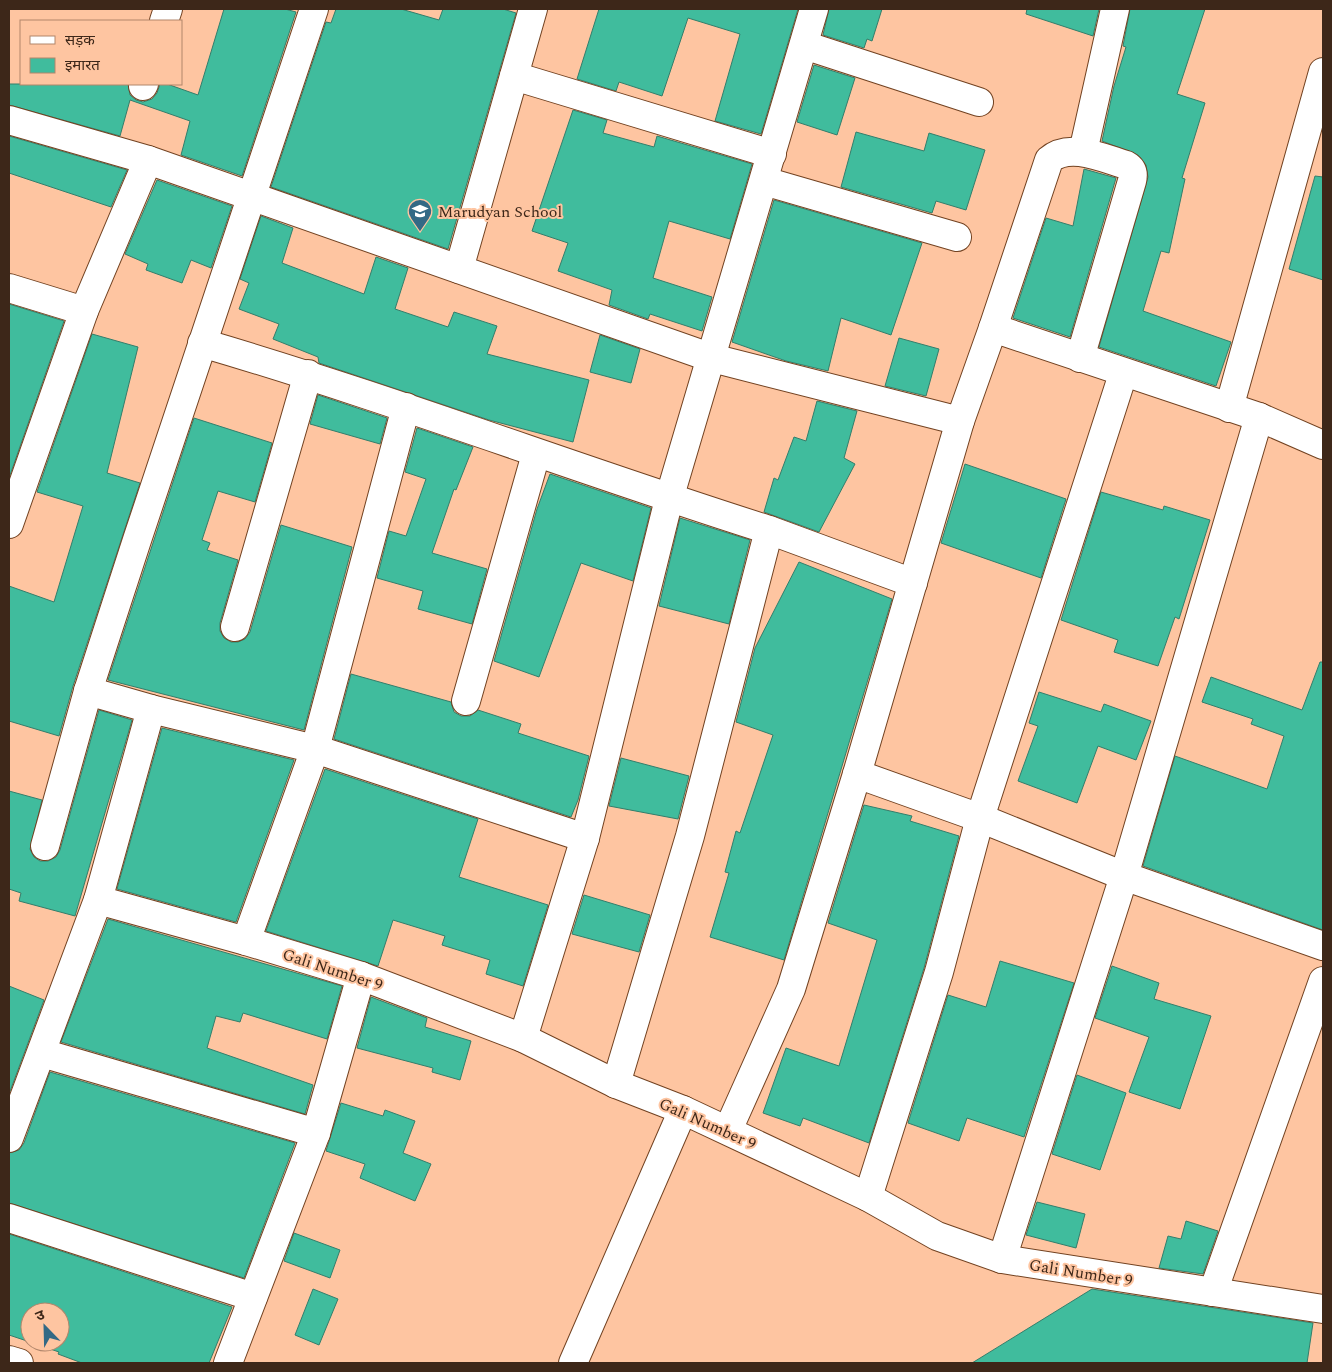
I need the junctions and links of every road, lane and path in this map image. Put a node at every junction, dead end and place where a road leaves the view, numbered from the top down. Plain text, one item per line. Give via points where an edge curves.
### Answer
1 (314, 9) edge
2 (533, 9) edge
3 (814, 9) edge
4 (1115, 9) edge
5 (804, 45) junction
6 (1323, 72) edge
7 (514, 76) junction
8 (979, 102) dead end
9 (1319, 102) edge
10 (9, 120) edge
11 (1083, 152) junction
12 (772, 154) junction
13 (148, 160) junction
14 (764, 181) junction
15 (252, 197) junction
16 (957, 238) dead end
17 (459, 269) junction
18 (9, 288) edge
19 (84, 311) junction
20 (993, 328) junction
21 (202, 343) junction
22 (712, 358) junction
23 (1080, 358) junction
24 (308, 374) junction
25 (1123, 374) junction
26 (406, 407) junction
27 (1229, 408) junction
28 (1258, 417) junction
29 (960, 421) junction
30 (1323, 445) edge
31 (536, 454) junction
32 (669, 499) junction
33 (11, 511) edge
34 (769, 530) junction
35 (913, 583) junction
36 (235, 627) dead end
37 (88, 691) junction
38 (466, 701) dead end
39 (151, 710) junction
40 (315, 749) junction
41 (857, 774) junction
42 (980, 818) junction
43 (584, 838) junction
44 (45, 846) dead end
45 (1124, 876) junction
46 (98, 900) junction
47 (246, 941) junction
48 (1323, 946) edge
49 (361, 976) junction
50 (1323, 981) edge
51 (523, 1038) junction
52 (42, 1053) junction
53 (616, 1084) junction
54 (683, 1110) junction
55 (728, 1130) junction
56 (316, 1132) junction
57 (9, 1138) edge
58 (868, 1197) junction
59 (9, 1218) edge
60 (1002, 1259) junction
61 (1213, 1292) junction
62 (253, 1297) junction
63 (1323, 1309) edge
64 (9, 1360) edge
65 (19, 1363) edge
66 (228, 1363) edge
67 (573, 1363) edge

1 - 15 street
2 - 7 street
3 - 5 street
4 - 11 street
5 - 8 street
5 - 12 street
6 - 9 street
7 - 12 street
7 - 17 street
9 - 27 street
10 - 13 street
11 - 20 street via 1055,154 1045,167
11 - 23 street via 1126,164 1134,174
12 - 14 street
13 - 15 street
13 - 19 street
14 - 16 street
14 - 22 street
15 - 17 street
15 - 21 street
17 - 22 street
18 - 19 street
19 - 33 street
20 - 23 street
20 - 29 street
21 - 24 street
21 - 37 street
22 - 29 street
22 - 32 street
23 - 25 street
24 - 26 street
24 - 36 street
25 - 27 street
25 - 42 street
26 - 31 street
26 - 40 street
27 - 28 street
28 - 30 street
28 - 45 street
29 - 35 street
31 - 32 street
31 - 38 street
32 - 34 street
32 - 43 street
34 - 35 street
34 - 53 street via 690,836
35 - 41 street
37 - 39 street
37 - 44 street
39 - 40 street
39 - 46 street
40 - 43 street
40 - 47 street
41 - 42 street
41 - 55 street via 791,989
42 - 45 street
42 - 58 street via 939,972
43 - 51 street
45 - 48 street
45 - 60 street
46 - 47 street, Gali Number 9
46 - 52 street
47 - 49 street, Gali Number 9
49 - 51 street, Gali Number 9
49 - 56 street
50 - 61 street
51 - 53 street, Gali Number 9
52 - 56 street
52 - 57 street
53 - 54 street, Gali Number 9
54 - 55 street, Gali Number 9
54 - 67 street
55 - 58 street, Gali Number 9
56 - 62 street
58 - 60 street, Gali Number 9 via 937,1236
59 - 62 street
60 - 61 street, Gali Number 9
61 - 63 street, Gali Number 9
62 - 66 street
64 - 65 street

